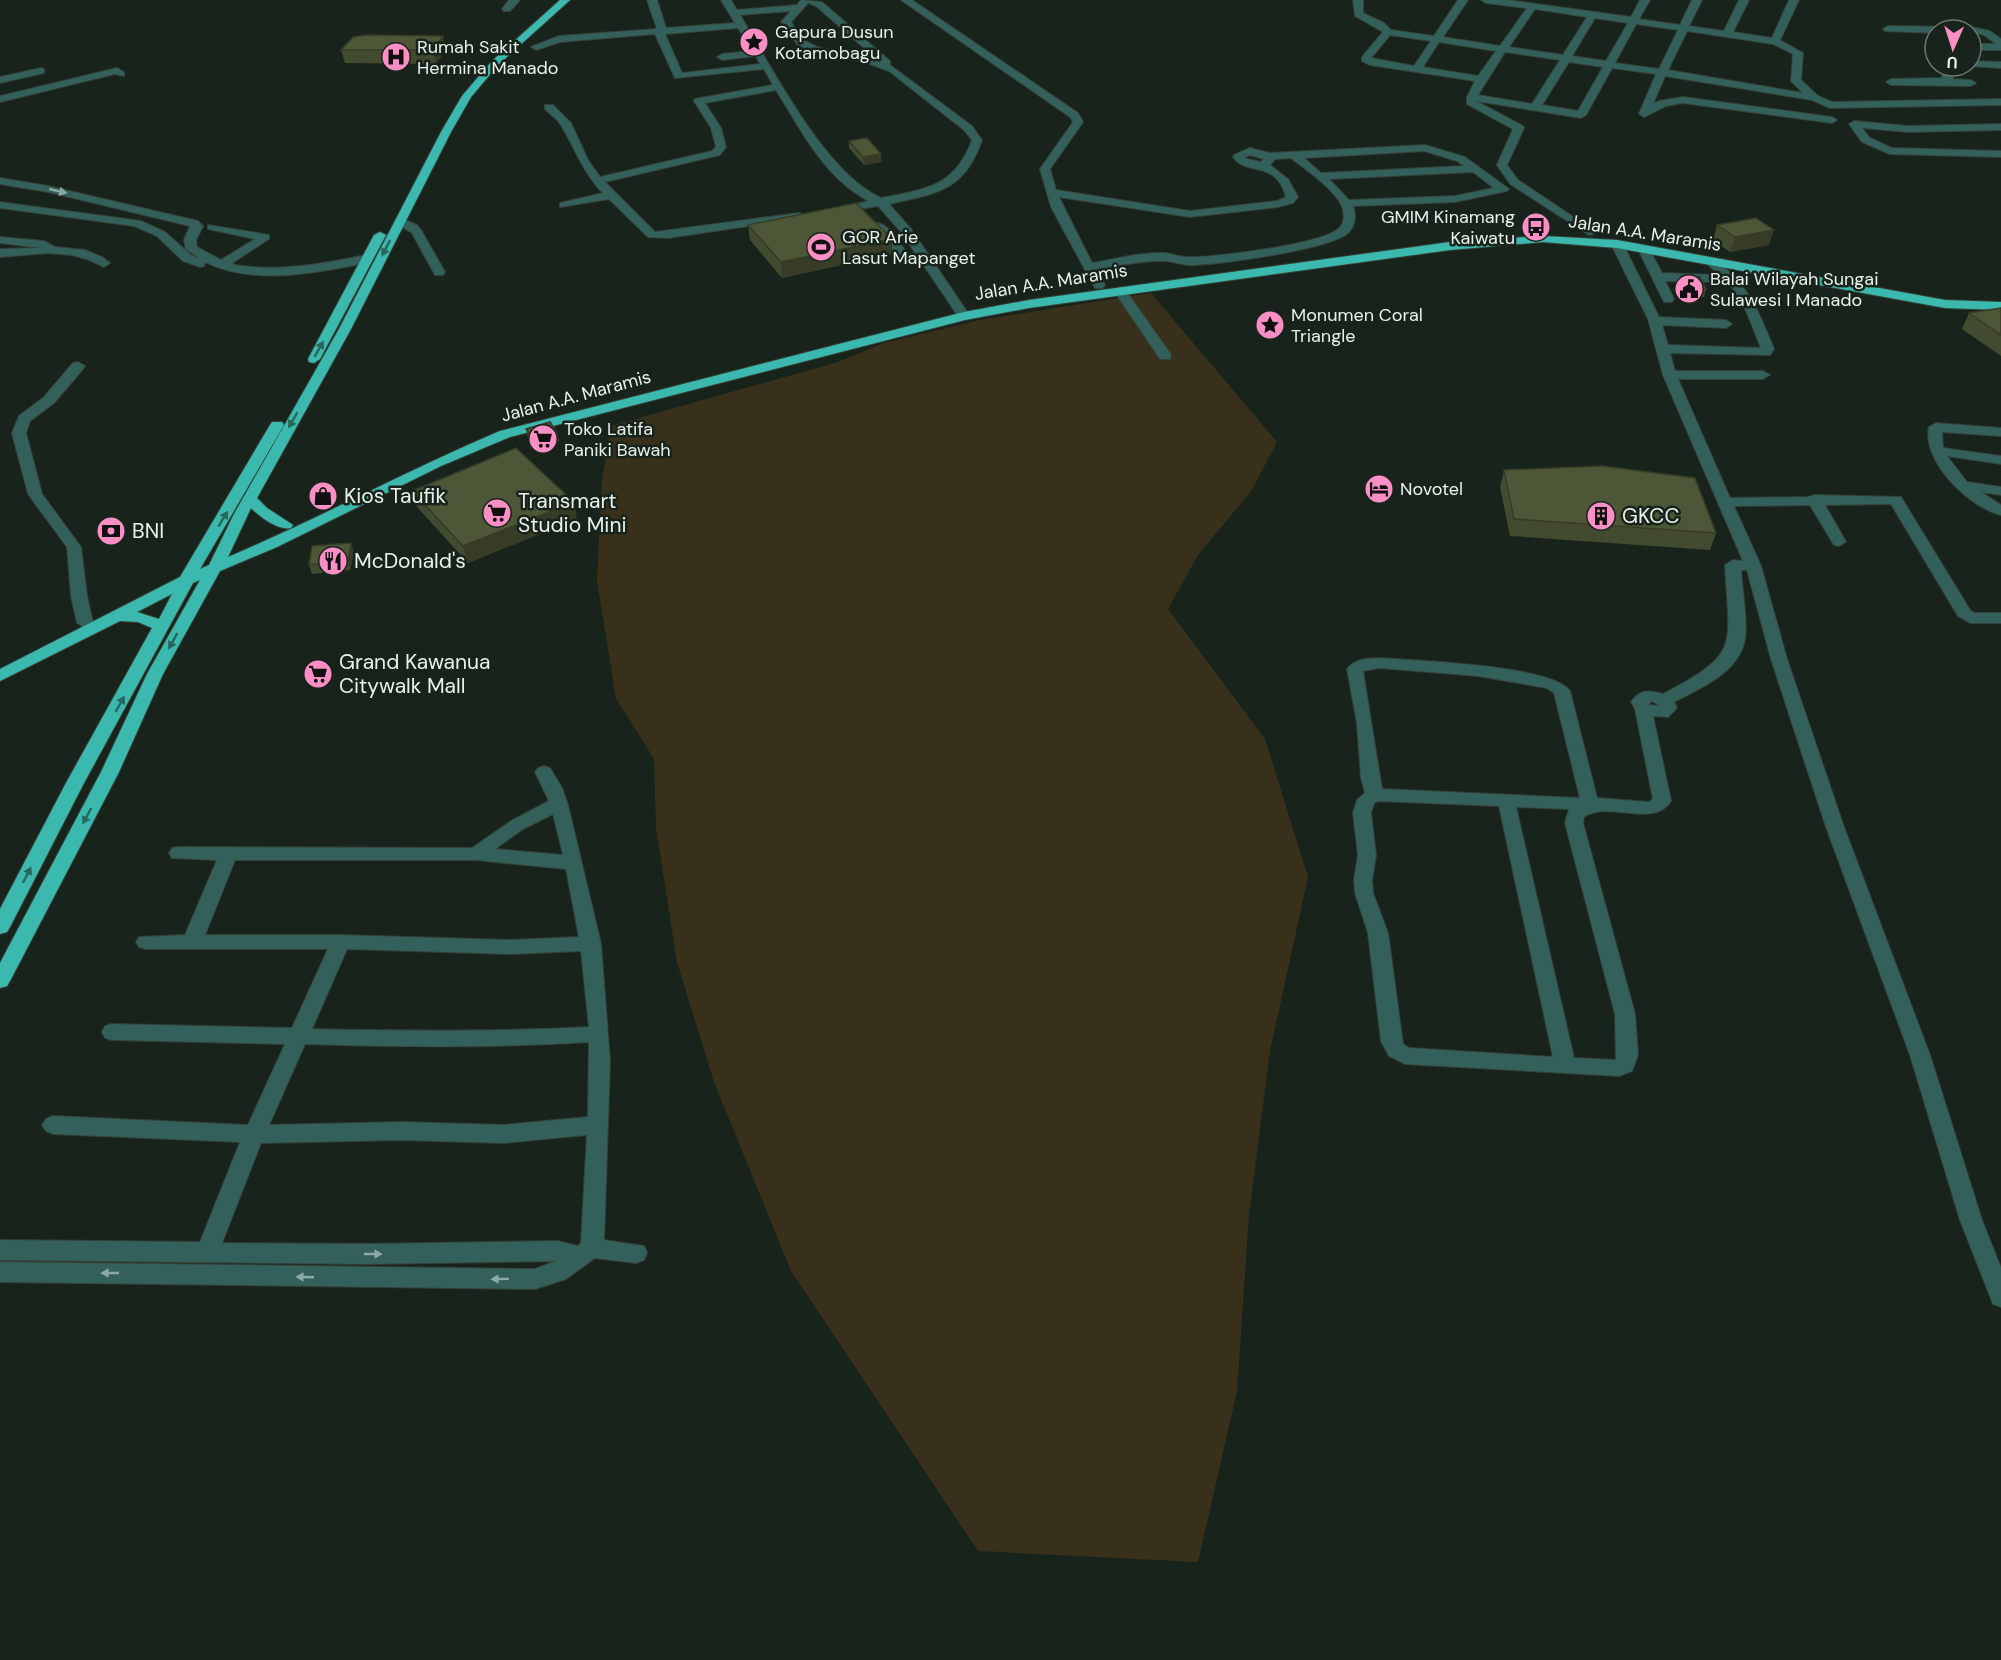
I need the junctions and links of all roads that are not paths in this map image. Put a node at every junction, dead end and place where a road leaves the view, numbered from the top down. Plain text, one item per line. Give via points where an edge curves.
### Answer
1 (515, 0) edge
2 (552, 0) edge
3 (566, 0) edge
4 (652, 0) edge
5 (726, 0) edge
6 (906, 0) edge
7 (1358, 0) edge
8 (1463, 0) edge
9 (1486, 0) edge
10 (1645, 0) edge
11 (1697, 0) edge
12 (1744, 0) edge
13 (1794, 0) edge
14 (804, 2) edge
15 (1533, 6) junction
16 (507, 9) dead end
17 (733, 13) junction
18 (1593, 14) junction
19 (1635, 20) junction
20 (740, 25) junction
21 (1684, 27) junction
22 (1888, 28) dead end
23 (1923, 29) edge
24 (661, 32) junction
25 (1388, 32) junction
26 (1983, 32) edge
27 (1728, 33) junction
28 (1439, 39) junction
29 (1775, 40) junction
30 (2001, 45) edge
31 (1983, 46) edge
32 (536, 47) dead end
33 (1504, 49) junction
34 (757, 53) junction
35 (722, 57) dead end
36 (1566, 59) junction
37 (1983, 64) edge
38 (2001, 65) edge
39 (766, 66) junction
40 (1610, 66) junction
41 (892, 69) junction
42 (1417, 69) junction
43 (41, 71) dead end
44 (1661, 74) junction
45 (1948, 78) edge
46 (1481, 79) junction
47 (1, 80) edge
48 (1942, 81) junction
49 (1891, 82) dead end
50 (1971, 83) dead end
51 (778, 87) junction
52 (1472, 97) junction
53 (1815, 98) junction
54 (0, 99) edge
55 (2001, 102) edge
56 (1964, 104) junction
57 (0, 105) edge
58 (1830, 105) junction
59 (549, 108) dead end
60 (1535, 108) junction
61 (1850, 120) junction
62 (1997, 139) edge
63 (1293, 156) junction
64 (1476, 169) junction
65 (1319, 176) junction
66 (0, 181) edge
67 (597, 181) junction
68 (1053, 193) junction
69 (610, 195) junction
70 (1346, 203) junction
71 (564, 205) dead end
72 (871, 205) junction
73 (7, 207) edge
74 (831, 212) edge
75 (808, 215) edge
76 (0, 220) edge
77 (400, 221) junction
78 (212, 227) dead end
79 (1589, 232) junction
80 (192, 234) junction
81 (0, 240) edge
82 (168, 240) junction
83 (1617, 244) junction
84 (1644, 249) junction
85 (50, 250) junction
86 (0, 253) edge
87 (366, 259) junction
88 (1211, 259) junction
89 (1711, 262) junction
90 (104, 263) dead end
91 (221, 265) junction
92 (1088, 267) junction
93 (1220, 269) junction
94 (359, 272) junction
95 (439, 272) dead end
96 (1659, 277) junction
97 (1717, 279) dead end
98 (1099, 285) junction
99 (1120, 291) junction
100 (2001, 297) edge
101 (1668, 298) dead end
102 (2001, 306) edge
103 (955, 313) junction
104 (1654, 321) junction
105 (1726, 324) dead end
106 (1661, 349) junction
107 (1165, 356) dead end
108 (78, 366) dead end
109 (1670, 375) junction
110 (1763, 375) dead end
111 (2001, 432) edge
112 (1938, 451) junction
113 (264, 458) junction
114 (2001, 460) edge
115 (1962, 486) junction
116 (2001, 491) edge
117 (250, 498) junction
118 (1814, 499) junction
119 (1727, 502) junction
120 (2001, 511) edge
121 (286, 525) junction
122 (1839, 542) dead end
123 (250, 554) junction
124 (222, 555) junction
125 (1753, 566) junction
126 (211, 571) junction
127 (190, 575) junction
128 (193, 603) junction
129 (117, 616) junction
130 (2001, 618) edge
131 (85, 623) junction
132 (161, 627) junction
133 (0, 663) edge
134 (0, 676) edge
135 (544, 772) dead end
136 (1375, 795) junction
137 (1506, 800) junction
138 (558, 804) junction
139 (1590, 804) junction
140 (178, 853) dead end
141 (229, 854) junction
142 (476, 854) junction
143 (574, 863) junction
144 (0, 927) edge
145 (146, 942) dead end
146 (192, 942) junction
147 (341, 942) junction
148 (591, 944) junction
149 (0, 981) edge
150 (112, 1032) dead end
151 (599, 1034) junction
152 (298, 1036) junction
153 (1565, 1065) junction
154 (53, 1125) dead end
155 (598, 1125) junction
156 (254, 1134) junction
157 (0, 1250) edge
158 (586, 1252) junction
159 (207, 1253) junction
160 (269, 1253) junction
161 (636, 1253) dead end
162 (147, 1263) junction
163 (0, 1272) edge
164 (261, 1275) junction
165 (2001, 1297) edge

1 - 16 street
2 - 87 highway via 491,51 465,81
3 - 77 highway via 495,63 467,96
4 - 24 street
5 - 17 street
6 - 68 street via 1074,116 1078,122 1045,169
7 - 25 street via 1358,14 1381,23
8 - 28 street
9 - 15 street
10 - 19 street
11 - 21 street
12 - 27 street
13 - 29 street
14 - 17 street
14 - 41 street via 819,4
14 - 41 street via 786,22 800,42
15 - 18 street
15 - 33 street
17 - 20 street
18 - 19 street
18 - 36 street
19 - 21 street
19 - 40 street
20 - 24 street
20 - 34 street
21 - 27 street
21 - 44 street
22 - 23 street
24 - 32 street via 559,39
24 - 39 street via 679,76
25 - 28 street
25 - 42 street via 1365,59
26 - 30 street
27 - 29 street
28 - 33 street
28 - 42 street
29 - 53 street via 1798,53 1796,81
30 - 31 street
33 - 36 street
33 - 46 street
34 - 35 street
34 - 39 street
36 - 40 street
36 - 60 street
37 - 38 street
39 - 51 street
40 - 44 street
40 - 60 street via 1581,115
41 - 72 street via 968,128 977,145 958,173 936,190
42 - 46 street
43 - 47 street
44 - 53 street
44 - 61 street via 1644,114 1662,103 1683,100 1840,124
45 - 48 street
46 - 52 street
48 - 49 street
48 - 50 street
51 - 67 street via 699,101 718,134 721,147 716,153
51 - 72 street via 830,164
52 - 60 street
52 - 79 street via 1474,106 1519,128 1502,168 1514,182
53 - 58 street
54 - 57 street via 119,73
55 - 56 street
56 - 58 street
56 - 62 street
58 - 61 street
59 - 67 street via 566,123
61 - 62 street
61 - 62 street via 1866,140 1890,151
63 - 64 street via 1425,148 1444,152
63 - 65 street
63 - 68 street via 1264,160 1285,182 1292,196 1289,201 1249,209 1177,214
64 - 65 street
64 - 70 street via 1503,189 1455,199
65 - 70 street
66 -> 80 street via 186,220 197,226
67 - 69 street
68 - 92 street
69 - 71 street
69 - 75 street via 652,235 660,236
70 - 88 street via 1349,222 1336,236 1307,246
72 - 74 street
72 - 103 street
72 - 103 street via 907,231
73 - 76 street
73 - 82 street via 123,220
77 - 95 street via 417,232
77 -> 113 highway via 345,329
78 - 91 street via 265,237
79 - 93 highway via 1497,232
79 - 100 highway via 1931,294
80 - 82 street
80 - 91 street via 192,249
81 - 85 street via 44,245
82 - 94 street via 187,258 254,278
83 - 84 highway, Jalan A.A. Maramis
83 - 99 highway, Jalan A.A. Maramis via 1543,239 1462,245
83 - 104 street
84 - 89 highway, Jalan A.A. Maramis
84 - 96 street
85 - 86 street
85 - 90 street via 76,251
87 - 91 street via 276,272
87 - 94 highway
88 - 92 street via 1149,258
88 - 93 street
89 - 102 highway, Jalan A.A. Maramis via 1945,304
89 - 106 street via 1734,281 1747,300 1768,349
92 - 98 street
93 - 98 highway
113 -> 94 highway
96 - 97 street
96 - 101 street
98 - 103 highway
99 - 103 highway, Jalan A.A. Maramis
99 - 107 street
103 - 121 highway via 513,423 420,458
103 - 123 highway, Jalan A.A. Maramis via 505,434 436,463
104 - 105 street
104 - 106 street
106 - 109 street
108 - 131 street via 49,400 24,419 19,433 35,494 74,547
109 - 110 street
109 - 119 street
111 - 112 street via 1936,427
112 - 114 street
112 - 115 street
113 - 117 highway
127 -> 113 highway via 247,478
115 - 116 street
115 - 120 street
117 - 121 highway via 262,511
117 - 124 highway
118 - 119 street
118 - 122 street
118 - 130 street via 1896,500 1964,614 1970,618
119 - 125 street
121 - 124 highway
123 - 126 highway, Jalan A.A. Maramis
123 - 128 highway
124 - 126 highway
124 - 127 highway
125 - 139 street via 1733,565 1737,638 1730,658 1713,673 1665,700 1669,708 1666,711 1643,709 1662,801 1652,808
125 - 165 street via 1779,659 1835,827 1912,1034 1971,1220
126 - 127 highway, Jalan A.A. Maramis
126 - 128 highway
127 - 129 highway, Jalan A.A. Maramis
127 - 131 highway
127 - 132 highway
128 -> 149 highway
129 - 132 highway via 134,615
129 - 134 highway, Jalan A.A. Maramis
131 - 133 highway
144 -> 132 highway
135 - 138 street
136 - 137 street
136 - 139 street via 1355,669 1362,664 1380,663 1524,676 1560,686
136 - 153 street via 1366,800 1362,813 1367,855 1364,893 1378,933 1391,1041 1396,1050 1405,1056
137 - 139 street
137 - 153 street
138 - 142 street via 517,825
138 - 143 street
139 - 153 street via 1575,814 1574,823 1625,1014 1628,1055 1619,1068
140 - 141 street
141 - 142 street
141 - 146 street
142 - 143 street
143 - 148 street
145 - 146 street
146 - 147 street
147 - 148 street via 512,947
147 - 152 street
148 - 151 street
150 - 152 street
151 - 152 street via 529,1038
151 - 155 street
152 - 156 street
154 - 156 street
155 - 156 street via 504,1134
155 - 158 street
156 - 159 street
157 - 162 street via 63,1249
160 -> 158 street
158 - 161 street
158 -> 164 street via 558,1272 534,1279
159 - 160 street
159 - 162 street
160 - 164 street
162 -> 163 street
162 - 164 street

